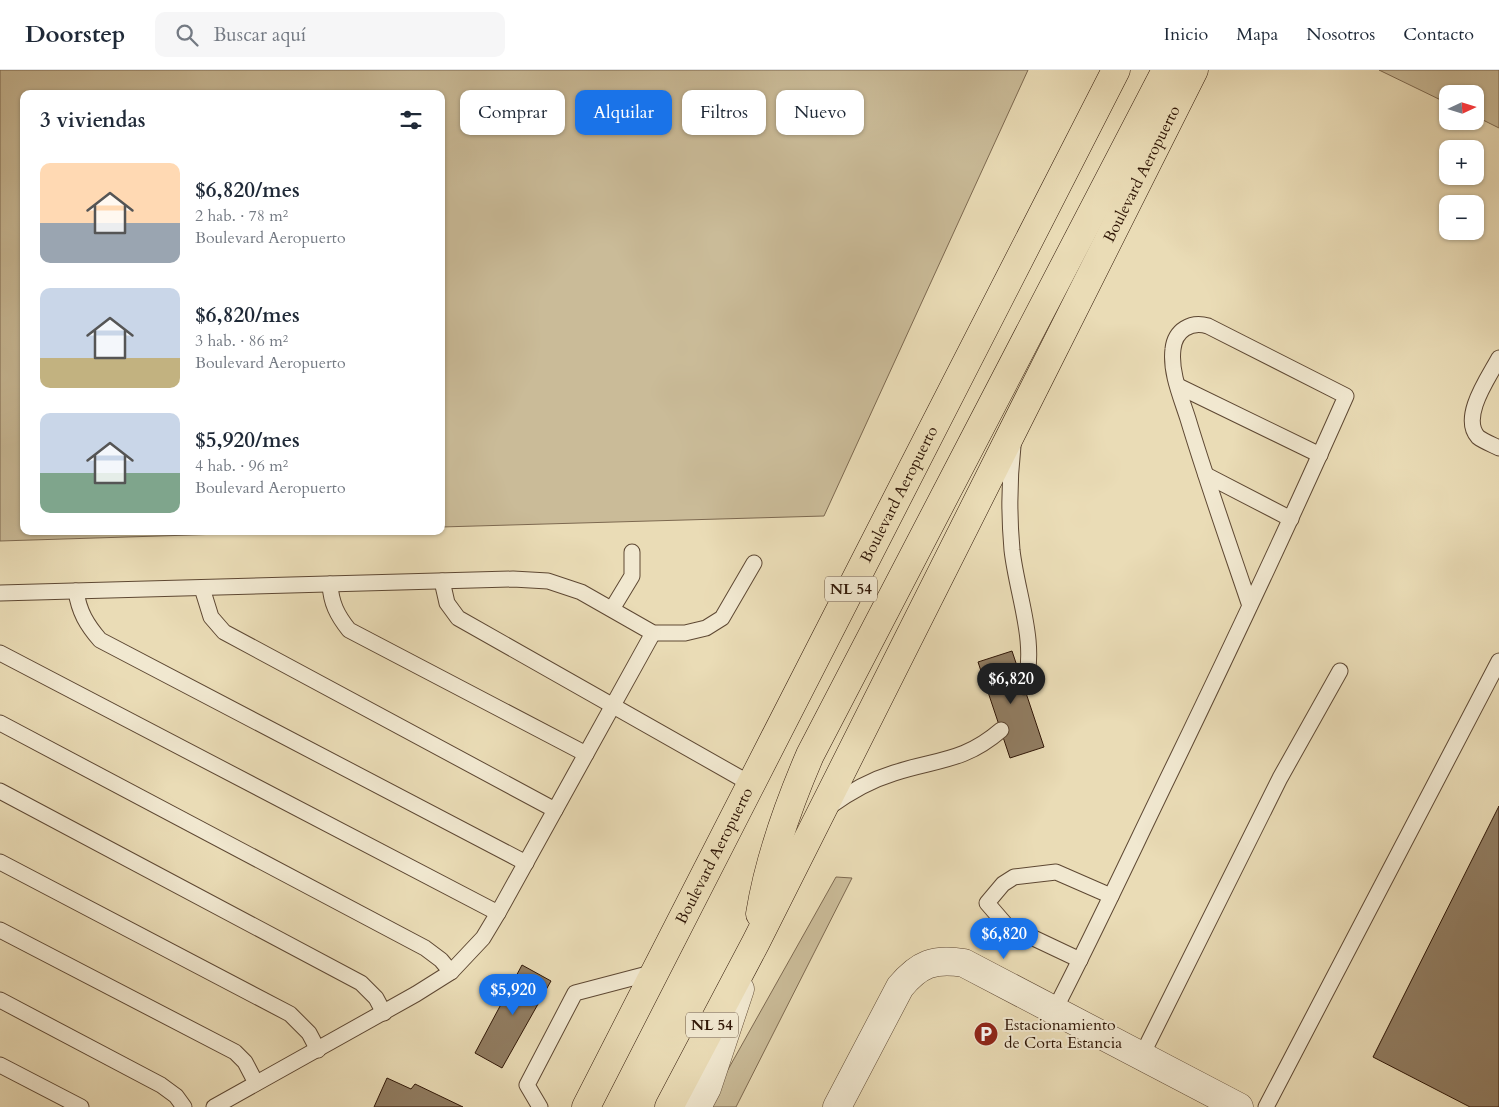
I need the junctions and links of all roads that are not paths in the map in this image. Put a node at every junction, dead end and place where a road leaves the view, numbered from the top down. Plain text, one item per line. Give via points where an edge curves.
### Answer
1 (1116, 70) edge
2 (1166, 70) edge
3 (1194, 70) edge
4 (1499, 358) edge
5 (1178, 386) junction
6 (1014, 427) junction
7 (1499, 448) edge
8 (1320, 455) junction
9 (1206, 475) junction
10 (1291, 520) junction
11 (632, 552) dead end
12 (754, 563) dead end
13 (442, 581) junction
14 (330, 584) junction
15 (202, 588) junction
16 (76, 591) junction
17 (0, 593) edge
18 (1250, 606) junction
19 (612, 609) junction
20 (654, 633) junction
21 (0, 653) edge
22 (1499, 661) edge
23 (1340, 671) dead end
24 (1024, 687) dead end
25 (613, 706) junction
26 (0, 723) edge
27 (1001, 730) dead end
28 (586, 754) junction
29 (751, 784) junction
30 (0, 791) edge
31 (555, 810) junction
32 (821, 812) junction
33 (0, 862) edge
34 (526, 863) junction
35 (1111, 896) junction
36 (498, 914) junction
37 (0, 930) edge
38 (756, 942) junction
39 (1080, 960) junction
40 (451, 972) junction
41 (655, 972) junction
42 (0, 1000) edge
43 (1054, 1010) junction
44 (384, 1013) junction
45 (318, 1050) junction
46 (1141, 1057) junction
47 (0, 1065) edge
48 (256, 1083) junction
49 (81, 1107) edge
50 (184, 1107) edge
51 (214, 1107) edge
52 (540, 1107) edge
53 (586, 1107) edge
54 (669, 1107) edge
55 (698, 1107) edge
56 (838, 1107) edge
57 (1239, 1107) edge
58 (1266, 1107) edge

1 - 29 highway, Boulevard Aeropuerto / NL 54
2 - 38 highway via 810,755 780,828 769,866
3 - 6 highway, Boulevard Aeropuerto / NL 54
4 - 7 lane via 1472,415 1478,437
5 - 8 lane
5 - 8 lane via 1172,359 1173,346 1181,331 1189,325 1199,323 1208,326 1346,396
5 - 9 lane
6 - 24 lane via 1012,551 1029,653
6 - 32 highway, Boulevard Aeropuerto / NL 54
8 - 10 lane
9 - 10 lane
9 - 18 lane
10 - 18 lane
11 - 19 lane via 632,576
12 - 20 lane via 722,618 706,628
13 - 14 lane
13 - 19 lane via 548,581 581,592
13 - 25 lane via 448,603 458,618
14 - 15 lane
14 - 28 lane via 331,600 338,617 349,630
15 - 16 lane
15 - 31 lane via 211,618 224,632
16 - 17 lane
16 - 34 lane via 87,625 100,640
18 - 35 lane
19 - 20 lane
20 - 25 lane
21 - 36 lane
22 - 58 lane
23 - 46 lane via 1280,778
25 - 28 lane
25 - 29 lane
26 - 40 lane via 425,948
27 - 32 lane via 969,753 892,774 843,797
28 - 31 lane
29 - 41 highway, Boulevard Aeropuerto / NL 54
30 - 44 lane via 360,982 376,998
31 - 34 lane
32 - 38 highway, Boulevard Aeropuerto / NL 54
33 - 45 lane via 290,1014 309,1033
34 - 36 lane
35 - 39 lane
35 - 39 lane via 1056,872 1014,877 1003,884 987,903 1006,925
36 - 40 lane via 483,938
37 - 48 lane via 234,1052 252,1071
38 - 54 highway, Boulevard Aeropuerto / NL 54
38 - 55 street
39 - 43 lane
40 - 44 lane
41 - 52 lane via 575,992 527,1085
41 - 53 highway, Boulevard Aeropuerto / NL 54
42 - 50 lane via 162,1086
43 - 46 street
43 - 56 street via 964,963 946,960 927,964 912,973 900,987
44 - 45 lane
45 - 48 lane
46 - 57 street
47 - 49 lane
48 - 51 lane

